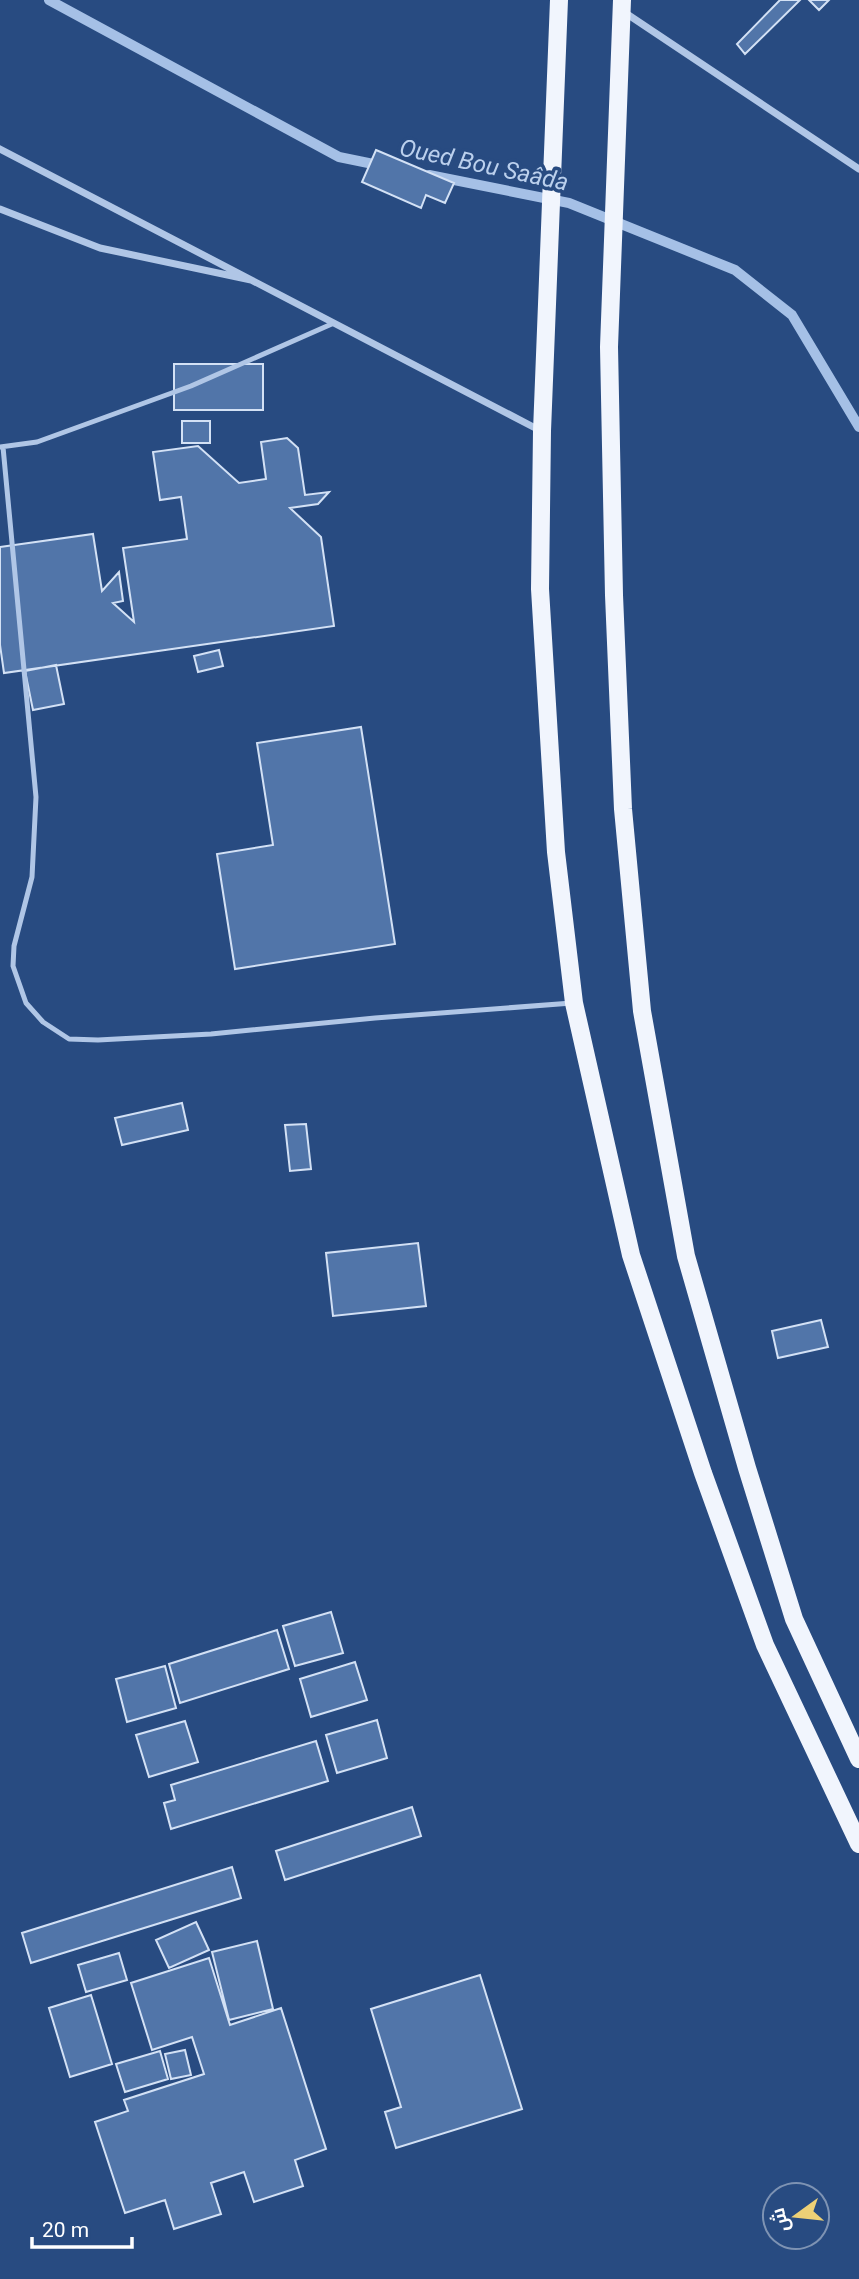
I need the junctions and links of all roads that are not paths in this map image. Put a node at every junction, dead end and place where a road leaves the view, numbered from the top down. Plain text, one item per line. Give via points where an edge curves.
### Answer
1 (559, 0) edge
2 (622, 5) edge
3 (0, 149) edge
4 (859, 169) edge
5 (0, 209) edge
6 (261, 282) junction
7 (337, 322) junction
8 (542, 431) junction
9 (1, 447) edge
10 (574, 1003) junction
11 (859, 1759) edge
12 (859, 1844) edge

1 - 8 main road
2 - 4 street
2 - 11 main road via 609,347 623,809 642,1011 686,1256 747,1468 794,1619
3 - 6 street
5 - 6 street via 100,248
6 - 7 street
7 - 8 street
7 - 9 lane via 191,386 37,442
8 - 10 main road via 540,589 556,852
9 - 10 lane via 36,797 32,877 13,966 26,1003 43,1022 69,1039 98,1040
10 - 12 main road via 631,1255 699,1460 765,1645

